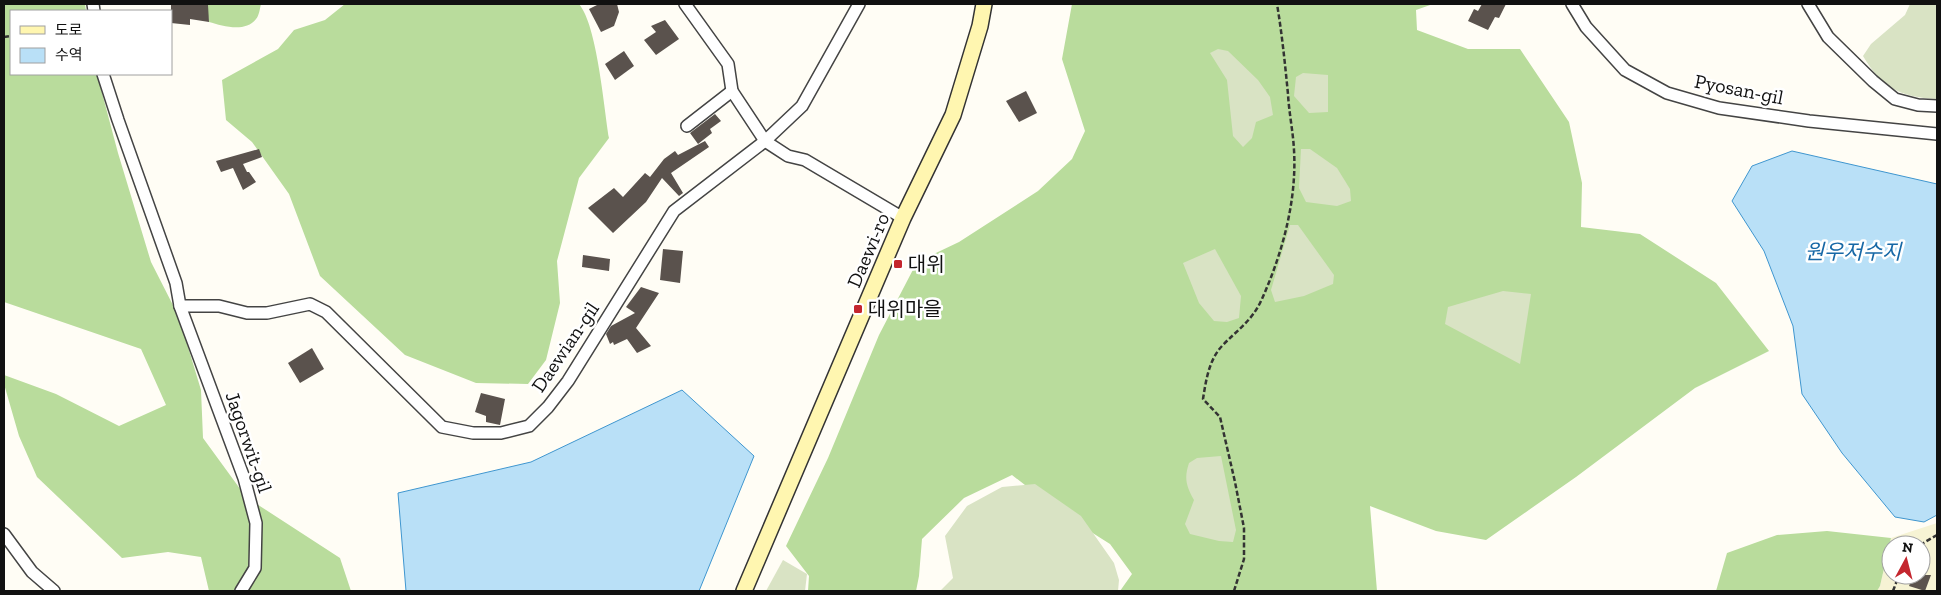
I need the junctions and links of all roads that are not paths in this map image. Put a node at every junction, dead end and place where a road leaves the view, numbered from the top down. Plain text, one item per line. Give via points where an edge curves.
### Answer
1 (686, 4) edge
2 (859, 4) edge
3 (984, 4) edge
4 (1572, 4) edge
5 (1808, 4) edge
6 (104, 75) edge
7 (732, 91) junction
8 (1937, 106) edge
9 (686, 126) dead end
10 (1937, 134) edge
11 (765, 141) junction
12 (903, 218) junction
13 (180, 306) junction
14 (4, 534) edge
15 (54, 591) edge
16 (241, 591) edge
17 (744, 591) edge

1 - 7 street via 728,64
2 - 11 street, Daewian-gil via 802,106
3 - 12 main road, Daewi-ro via 953,115
4 - 10 street, Pyosan-gil via 1586,27 1625,70 1667,93 1719,108
5 - 8 street via 1828,37 1872,81 1895,98 1918,105
6 - 13 street, Jagorwit-gil via 176,283
7 - 9 street
7 - 11 street
11 - 12 street via 788,156 805,160
11 - 13 street, Daewian-gil via 674,211 568,381 529,426 501,433 473,433 442,427 326,312 310,304 267,313 247,313 219,306
12 - 17 main road, Daewi-ro
13 - 16 street, Jagorwit-gil via 244,478 256,523 255,568
14 - 15 street via 32,572

